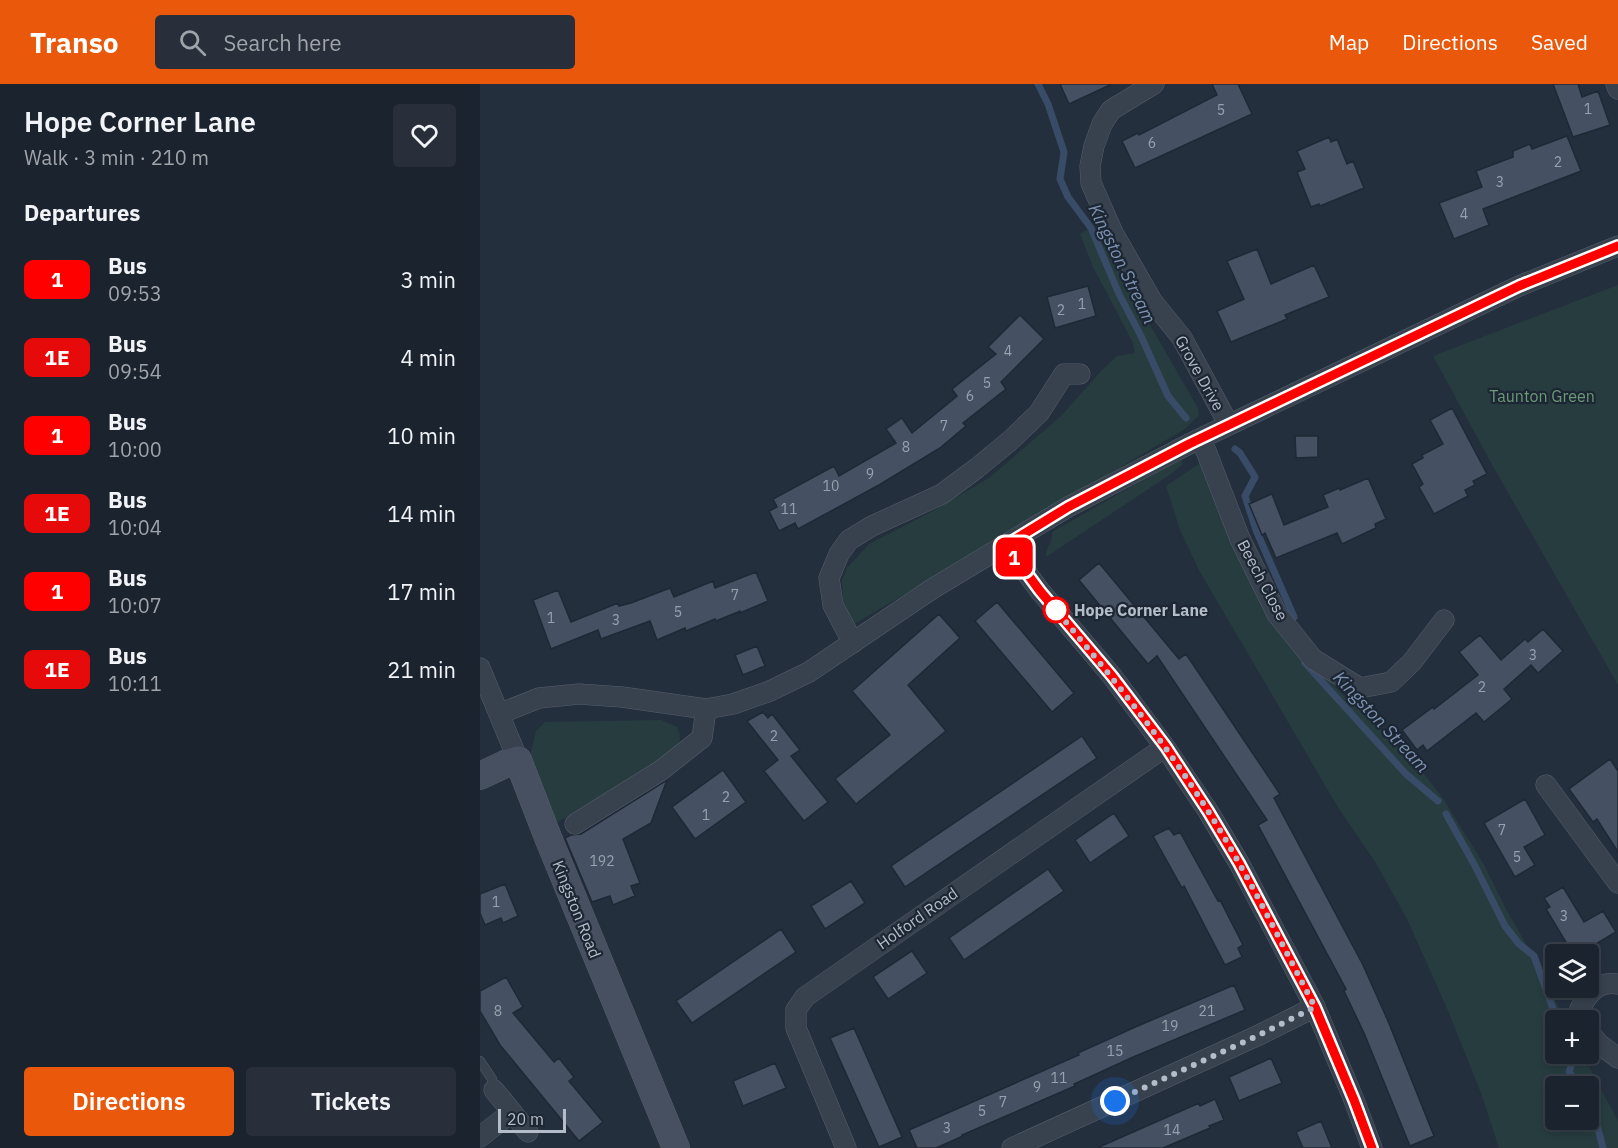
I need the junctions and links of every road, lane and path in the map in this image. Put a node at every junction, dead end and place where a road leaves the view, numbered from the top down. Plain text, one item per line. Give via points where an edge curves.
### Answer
1 (1154, 84) edge
2 (1616, 84) edge
3 (1618, 89) edge
4 (1618, 246) edge
5 (1067, 369) dead end
6 (1229, 425) junction
7 (1199, 439) junction
8 (1006, 545) junction
9 (1444, 620) dead end
10 (853, 643) junction
11 (480, 668) edge
12 (706, 709) junction
13 (499, 714) junction
14 (1166, 747) junction
15 (518, 760) junction
16 (480, 776) edge
17 (1546, 785) dead end
18 (575, 824) dead end
19 (1618, 883) edge
20 (1618, 984) edge
21 (1315, 1007) junction
22 (1580, 1010) edge
23 (1599, 1044) edge
24 (1618, 1058) edge
25 (480, 1061) edge
26 (494, 1090) joint
27 (512, 1112) junction
28 (528, 1131) dead end
29 (480, 1137) edge
30 (676, 1148) edge
31 (846, 1148) edge
32 (1012, 1148) edge
33 (1372, 1148) edge

1 - 6 street, Grove Drive via 1111,110 1102,124 1090,166 1091,183 1113,233 1152,301 1182,338
2 - 3 street
4 - 6 street via 1519,286
5 - 10 street via 1039,413 977,468 942,494 849,540 838,554 829,578 833,606
6 - 7 street
7 - 8 street via 1068,507
7 - 9 street, Beech Close via 1240,539 1277,614 1313,659 1360,688 1391,682
8 - 10 street
8 - 14 street
10 - 12 street via 809,672 770,691
11 - 13 street, Kingston Road
12 - 13 street via 579,694 539,698
12 - 18 street via 702,738 660,771
13 - 15 street, Kingston Road
14 - 21 street via 1239,863
14 - 31 street, Holford Road via 805,997 796,1010 796,1028
15 - 16 street
15 - 30 street, Kingston Road
17 - 19 street
20 - 22 street via 1597,987 1587,994
21 - 32 street
21 - 33 street
23 - 24 street
25 - 26 lane
26 - 27 street
27 - 28 street
27 - 29 street

